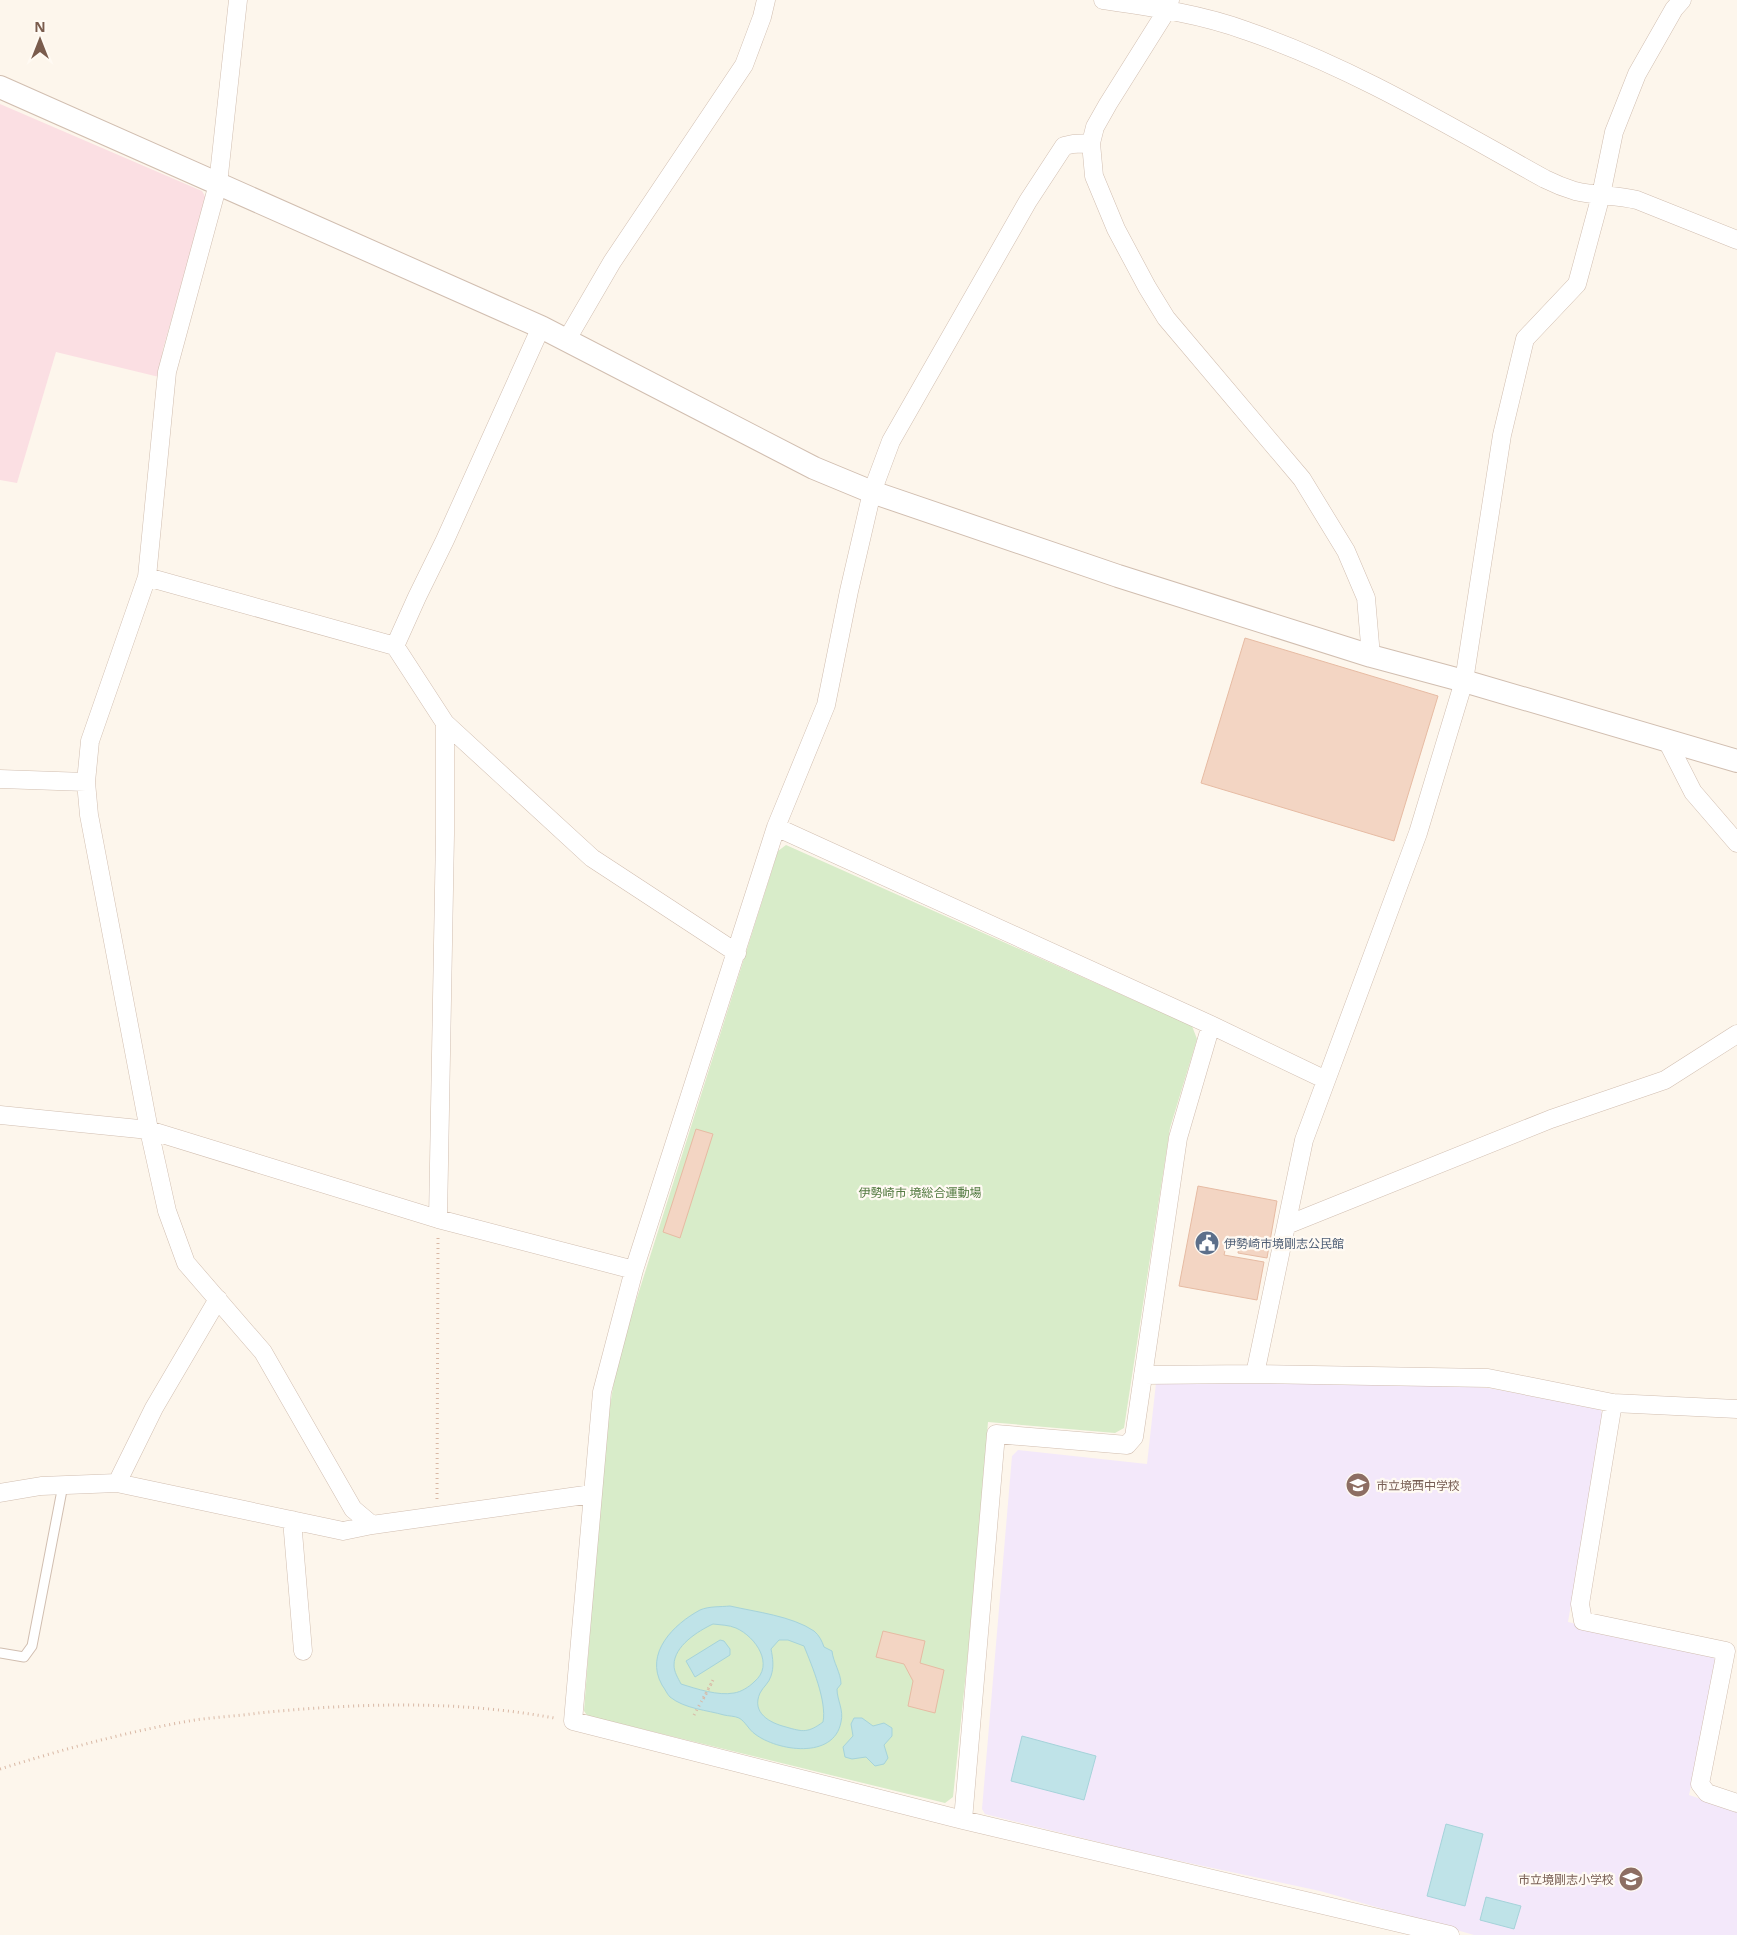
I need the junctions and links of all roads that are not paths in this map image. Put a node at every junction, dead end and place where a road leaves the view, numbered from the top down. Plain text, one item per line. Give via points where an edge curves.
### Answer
1 (238, 0) edge
2 (766, 0) edge
3 (1102, 0) edge
4 (1682, 0) edge
5 (1169, 5) edge
6 (0, 88) edge
7 (1091, 143) junction
8 (218, 184) junction
9 (1601, 195) junction
10 (1737, 240) edge
11 (541, 327) junction
12 (566, 341) junction
13 (872, 492) junction
14 (147, 577) junction
15 (395, 646) junction
16 (1370, 656) junction
17 (1464, 681) junction
18 (445, 723) junction
19 (1666, 741) junction
20 (1737, 761) edge
21 (0, 779) edge
22 (86, 782) junction
23 (776, 827) junction
24 (1737, 843) edge
25 (737, 953) junction
26 (1212, 1025) junction
27 (1737, 1034) edge
28 (1326, 1080) junction
29 (0, 1115) edge
30 (149, 1130) junction
31 (438, 1220) junction
32 (1287, 1224) junction
33 (634, 1270) junction
34 (218, 1299) junction
35 (1255, 1374) junction
36 (1143, 1375) junction
37 (1613, 1403) junction
38 (1737, 1409) edge
39 (117, 1483) junction
40 (63, 1485) junction
41 (0, 1493) edge
42 (592, 1494) junction
43 (292, 1520) junction
44 (372, 1525) junction
45 (303, 1651) dead end
46 (0, 1653) edge
47 (1737, 1803) edge
48 (963, 1820) junction
49 (1450, 1935) edge

1 - 8 street
2 - 12 street via 744,65 612,262
3 - 5 street
4 - 9 street via 1637,74 1614,132
5 - 7 street via 1095,127
5 - 9 street via 1246,30 1307,55 1399,98 1546,180 1576,191
6 - 8 street
7 - 13 street via 1064,146 1028,201 891,441
7 - 16 street via 1094,176 1116,229 1166,318 1302,479 1346,551 1366,598
8 - 11 street
8 - 14 street via 167,372
9 - 10 street via 1637,200
9 - 17 street via 1577,284 1525,340 1502,435
11 - 12 street
11 - 15 street
12 - 13 street via 814,468
13 - 16 street via 1118,576
13 - 23 street via 826,705
14 - 15 street
14 - 22 street via 90,741
15 - 18 street
16 - 17 street
17 - 19 street
17 - 28 street via 1415,841
18 - 25 street via 592,858
18 - 31 street
19 - 20 street
19 - 24 street via 1693,792
21 - 22 street
22 - 30 street via 89,815
23 - 25 street
23 - 26 street
25 - 33 street
26 - 28 street
26 - 36 street via 1178,1138
27 - 32 street via 1665,1080 1552,1119
28 - 32 street via 1304,1140
29 - 30 street
30 - 31 street
30 - 34 street via 167,1211 186,1263
31 - 33 street
32 - 35 street
33 - 42 street via 602,1392
34 - 39 street via 154,1408
34 - 44 street via 263,1352 353,1509
35 - 36 street
35 - 37 street via 1488,1378
36 - 48 street via 1134,1436 1127,1445 996,1434
37 - 38 street
37 - 47 street via 1580,1604 1583,1620 1726,1650 1700,1784 1707,1793
39 - 40 street
39 - 43 street
40 - 41 street
40 - 46 lane via 32,1646 24,1657
42 - 44 street
42 - 48 street via 573,1722
43 - 44 street via 343,1531
43 - 45 street
48 - 49 street

